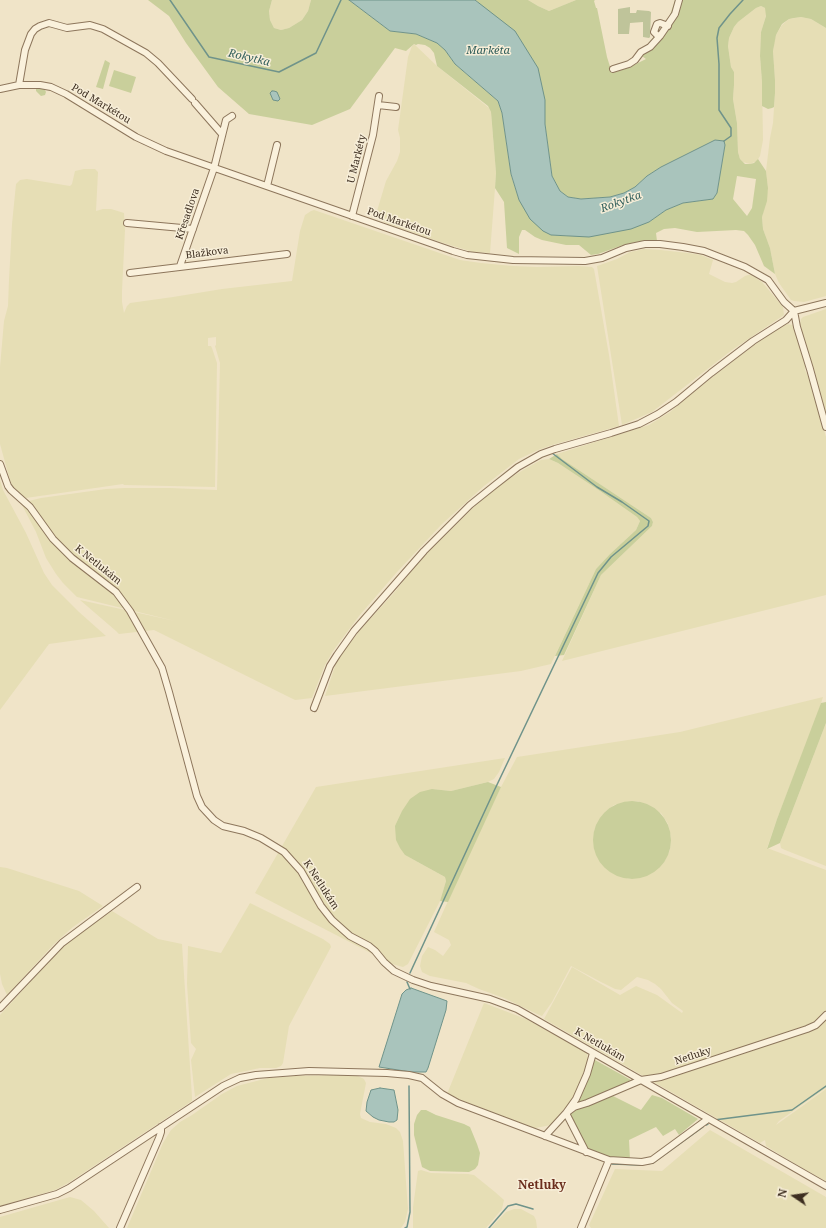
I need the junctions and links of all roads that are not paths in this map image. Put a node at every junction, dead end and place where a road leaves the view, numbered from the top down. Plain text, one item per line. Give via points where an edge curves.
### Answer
1 (679, 0) edge
2 (668, 26) junction
3 (660, 36) junction
4 (614, 69) dead end
5 (19, 85) junction
6 (0, 89) edge
7 (379, 96) dead end
8 (378, 105) junction
9 (396, 107) dead end
10 (232, 116) dead end
11 (222, 134) junction
12 (277, 145) dead end
13 (214, 168) junction
14 (267, 186) junction
15 (352, 216) junction
16 (127, 223) dead end
17 (193, 229) junction
18 (287, 254) dead end
19 (180, 266) junction
20 (130, 273) dead end
21 (826, 303) edge
22 (794, 310) junction
23 (826, 427) edge
24 (0, 464) edge
25 (314, 708) dead end
26 (137, 887) dead end
27 (0, 1008) edge
28 (826, 1015) edge
29 (593, 1053) junction
30 (641, 1080) junction
31 (566, 1113) junction
32 (708, 1119) junction
33 (161, 1127) junction
34 (545, 1136) junction
35 (586, 1152) junction
36 (609, 1160) junction
37 (826, 1186) edge
38 (0, 1210) edge
39 (120, 1228) edge
40 (581, 1228) edge

1 - 2 street
2 - 3 street
2 - 3 street via 660,22 657,24 654,32
3 - 4 street via 630,64
5 - 6 street, Pod Markétou
5 - 11 street via 25,50 35,29 49,23 67,28 90,25 103,29 146,53 194,101
5 - 13 street, Pod Markétou via 40,84 55,89 156,147
7 - 8 street, U Markéty
8 - 9 street
8 - 15 street, U Markéty
10 - 11 street, Křesadlova via 226,120
11 - 13 street, Křesadlova
12 - 14 street
13 - 14 street, Pod Markétou
13 - 17 street, Křesadlova
14 - 15 street, Pod Markétou
15 - 22 street, Pod Markétou via 467,255 513,260 585,261 645,244 704,251 745,266 768,280 784,302
16 - 17 street
17 - 19 street, Křesadlova
18 - 19 street, Blažkova
19 - 20 street, Blažkova
21 - 22 street
22 - 23 street
22 - 25 street via 786,320 753,341 658,414 639,424 542,454 494,484 424,551 354,631 330,666
24 - 29 street, K Netlukám via 8,486 30,507 53,539 86,570 116,592 128,608 162,668 197,796 210,816 223,826 261,838 284,852 301,871 332,920 350,936 369,946 394,971 431,986 509,1005
26 - 27 street via 62,943
28 - 30 street, Netluky via 816,1025 807,1029 661,1077
29 - 30 street, K Netlukám
29 - 31 street, Netluky via 576,1099
30 - 31 street, Netluky via 574,1107
30 - 32 street, K Netlukám
31 - 34 street, Netluky
31 - 35 street
32 - 36 street via 652,1160
32 - 37 street, K Netlukám
33 - 34 street via 223,1086 240,1078 309,1071 409,1075 422,1078 458,1103
33 - 38 street via 69,1188 57,1194
33 - 39 street via 159,1138
34 - 35 street
35 - 36 street
36 - 40 street

